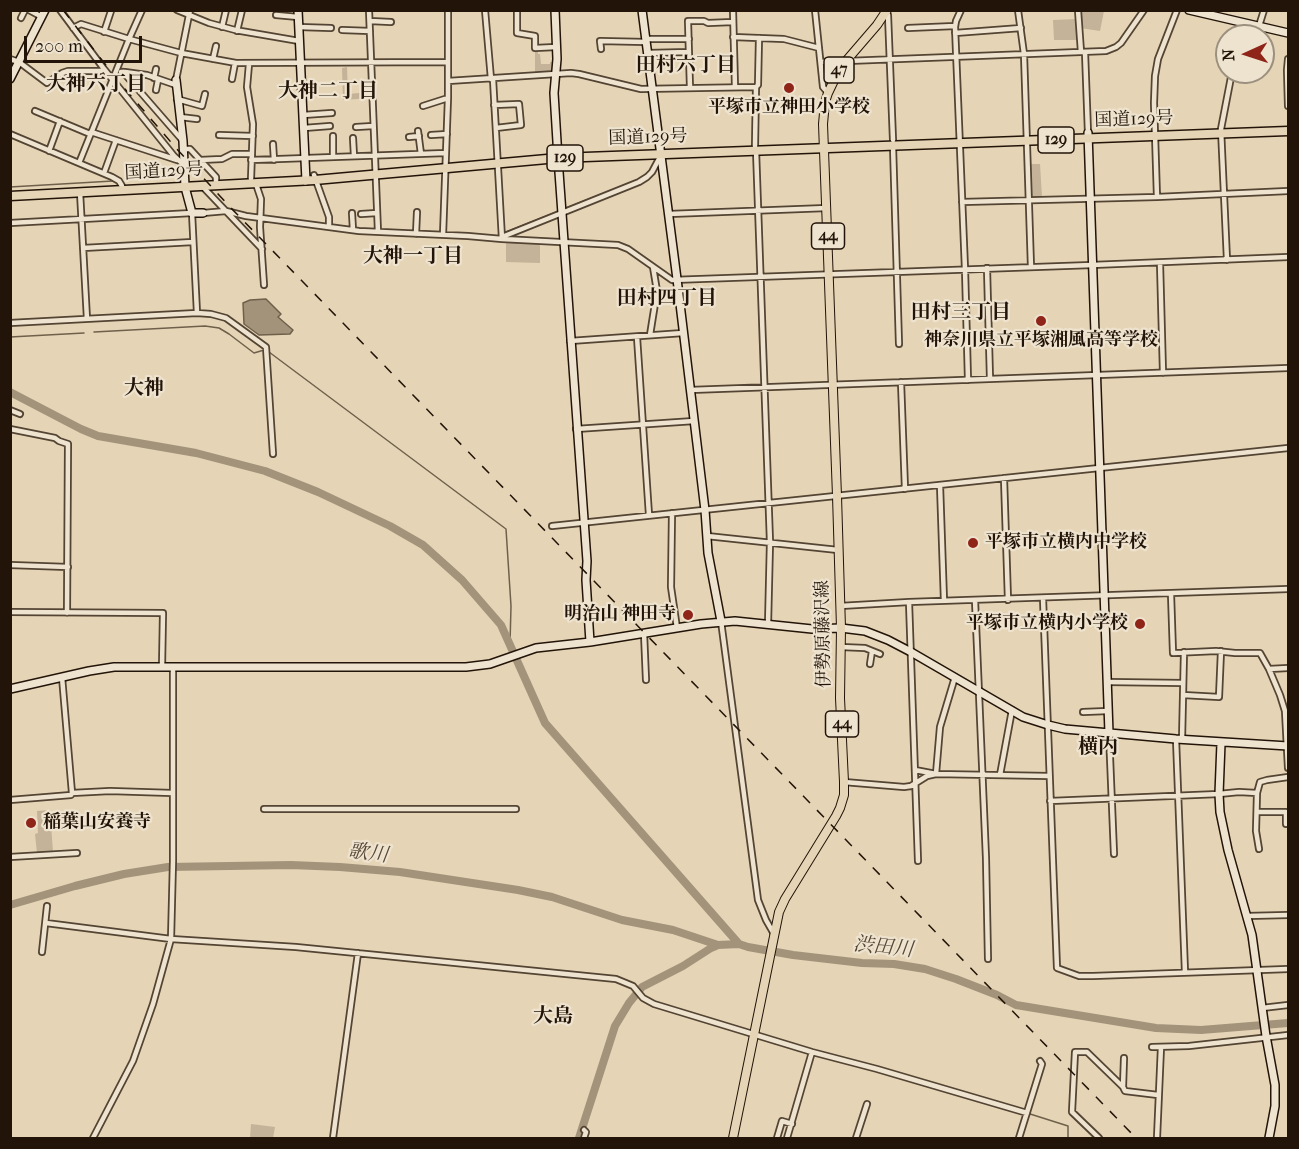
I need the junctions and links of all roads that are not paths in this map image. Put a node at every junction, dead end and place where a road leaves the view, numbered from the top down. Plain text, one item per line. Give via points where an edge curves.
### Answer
1 (27, 10) edge
2 (60, 10) edge
3 (142, 10) edge
4 (177, 10) edge
5 (226, 10) edge
6 (369, 10) edge
7 (448, 10) edge
8 (485, 10) edge
9 (517, 10) edge
10 (555, 10) edge
11 (642, 10) edge
12 (733, 10) edge
13 (815, 10) edge
14 (961, 10) edge
15 (1018, 10) edge
16 (1078, 10) edge
17 (1144, 10) edge
18 (1178, 10) edge
19 (1189, 10) edge
20 (111, 11) edge
21 (245, 11) edge
22 (886, 11) edge
23 (190, 13) edge
24 (43, 14) edge
25 (298, 14) edge
26 (276, 15) dead end
27 (21, 18) dead end
28 (370, 21) junction
29 (391, 22) dead end
30 (733, 22) junction
31 (1241, 22) joint
32 (1250, 24) edge
33 (955, 26) junction
34 (222, 27) junction
35 (299, 27) junction
36 (73, 28) junction
37 (331, 28) dead end
38 (908, 28) dead end
39 (1021, 28) junction
40 (342, 30) dead end
41 (237, 31) junction
42 (370, 31) junction
43 (104, 32) junction
44 (956, 33) junction
45 (733, 37) junction
46 (759, 38) junction
47 (129, 39) junction
48 (689, 39) junction
49 (646, 40) junction
50 (300, 41) junction
51 (216, 46) dead end
52 (556, 47) junction
53 (819, 48) junction
54 (601, 49) dead end
55 (689, 52) junction
56 (1083, 52) junction
57 (181, 53) junction
58 (648, 53) junction
59 (1024, 54) junction
60 (957, 56) junction
61 (890, 58) junction
62 (1288, 58) edge
63 (10, 59) edge
64 (213, 59) junction
65 (846, 60) junction
66 (19, 62) junction
67 (301, 62) junction
68 (820, 62) junction
69 (235, 63) junction
70 (249, 63) junction
71 (372, 63) junction
72 (448, 63) junction
73 (104, 69) junction
74 (156, 69) dead end
75 (116, 72) junction
76 (123, 72) junction
77 (556, 74) junction
78 (10, 79) edge
79 (156, 79) junction
80 (232, 79) dead end
81 (492, 79) junction
82 (112, 80) junction
83 (448, 81) junction
84 (176, 82) junction
85 (1230, 84) edge
86 (735, 87) junction
87 (756, 87) junction
88 (690, 88) junction
89 (156, 90) dead end
90 (652, 90) junction
91 (828, 93) junction
92 (206, 97) dead end
93 (448, 98) junction
94 (177, 99) junction
95 (495, 105) junction
96 (423, 106) dead end
97 (1288, 106) edge
98 (35, 111) dead end
99 (332, 113) dead end
100 (303, 114) junction
101 (180, 117) junction
102 (197, 119) dead end
103 (60, 121) junction
104 (330, 126) dead end
105 (373, 126) junction
106 (1288, 126) edge
107 (356, 127) dead end
108 (304, 128) junction
109 (496, 128) junction
110 (1221, 131) junction
111 (1288, 131) edge
112 (91, 133) junction
113 (1155, 133) junction
114 (10, 134) edge
115 (222, 134) dead end
116 (447, 134) junction
117 (431, 135) dead end
118 (253, 136) junction
119 (333, 136) dead end
120 (1088, 136) junction
121 (409, 137) dead end
122 (353, 138) dead end
123 (1027, 138) junction
124 (116, 140) junction
125 (960, 141) junction
126 (893, 143) junction
127 (273, 144) dead end
128 (183, 145) junction
129 (824, 145) junction
130 (756, 148) junction
131 (49, 151) junction
132 (660, 152) junction
133 (446, 153) junction
134 (421, 154) junction
135 (354, 156) junction
136 (374, 156) junction
137 (558, 156) junction
138 (251, 157) junction
139 (333, 157) junction
140 (305, 158) junction
141 (200, 160) junction
142 (274, 160) junction
143 (497, 161) junction
144 (181, 162) junction
145 (79, 163) junction
146 (446, 166) junction
147 (104, 173) junction
148 (375, 173) junction
149 (310, 178) junction
150 (216, 181) junction
151 (254, 181) junction
152 (185, 185) junction
153 (122, 186) junction
154 (203, 187) junction
155 (10, 191) edge
156 (1288, 191) edge
157 (80, 192) junction
158 (1224, 194) junction
159 (10, 196) edge
160 (1157, 197) junction
161 (1090, 199) junction
162 (1029, 200) junction
163 (962, 202) junction
164 (826, 208) junction
165 (758, 210) junction
166 (226, 211) junction
167 (417, 212) dead end
168 (192, 213) junction
169 (204, 213) joint
170 (352, 213) dead end
171 (377, 213) junction
172 (562, 213) junction
173 (361, 214) dead end
174 (669, 214) junction
175 (260, 217) junction
176 (81, 219) junction
177 (10, 223) edge
178 (329, 227) junction
179 (352, 230) junction
180 (378, 232) junction
181 (416, 234) junction
182 (443, 235) junction
183 (502, 238) junction
184 (193, 242) junction
185 (564, 242) junction
186 (83, 248) junction
187 (262, 249) junction
188 (1288, 257) edge
189 (1227, 260) junction
190 (1160, 263) junction
191 (1092, 265) junction
192 (653, 267) junction
193 (1031, 267) junction
194 (987, 268) junction
195 (965, 269) junction
196 (897, 271) junction
197 (829, 274) junction
198 (760, 276) junction
199 (677, 279) junction
200 (264, 285) dead end
201 (197, 313) junction
202 (87, 319) junction
203 (10, 323) edge
204 (683, 333) junction
205 (650, 335) junction
206 (637, 337) junction
207 (570, 341) junction
208 (899, 344) dead end
209 (1288, 368) edge
210 (1164, 373) junction
211 (1095, 375) junction
212 (990, 379) junction
213 (968, 380) junction
214 (901, 382) junction
215 (833, 384) junction
216 (764, 387) junction
217 (690, 390) junction
218 (10, 410) edge
219 (20, 414) dead end
220 (694, 421) junction
221 (643, 425) junction
222 (10, 429) edge
223 (576, 429) junction
224 (1288, 448) edge
225 (273, 453) dead end
226 (1100, 468) junction
227 (1004, 478) junction
228 (940, 485) junction
229 (905, 489) junction
230 (837, 496) junction
231 (769, 503) junction
232 (705, 510) junction
233 (672, 513) junction
234 (649, 515) junction
235 (583, 523) junction
236 (552, 526) dead end
237 (706, 536) junction
238 (771, 542) junction
239 (838, 550) junction
240 (10, 565) edge
241 (68, 567) junction
242 (1288, 589) edge
243 (1171, 594) junction
244 (1104, 596) junction
245 (1043, 598) junction
246 (975, 600) junction
247 (1008, 600) junction
248 (944, 601) junction
249 (909, 602) junction
250 (840, 606) junction
251 (10, 612) edge
252 (67, 613) junction
253 (721, 621) junction
254 (768, 625) junction
255 (677, 628) junction
256 (841, 628) junction
257 (644, 633) junction
258 (591, 642) junction
259 (841, 647) junction
260 (872, 651) junction
261 (1221, 651) junction
262 (911, 652) junction
263 (1184, 652) junction
264 (880, 654) dead end
265 (870, 664) dead end
266 (162, 667) junction
267 (173, 667) junction
268 (1288, 668) edge
269 (1269, 669) junction
270 (62, 677) junction
271 (955, 677) junction
272 (646, 680) dead end
273 (1108, 682) junction
274 (1183, 682) junction
275 (10, 689) edge
276 (979, 690) junction
277 (1183, 695) junction
278 (1012, 710) junction
279 (1108, 711) junction
280 (1083, 712) dead end
281 (1048, 725) junction
282 (1109, 733) junction
283 (1179, 740) junction
284 (1221, 743) junction
285 (1288, 746) edge
286 (1288, 768) edge
287 (915, 770) junction
288 (936, 774) junction
289 (982, 775) junction
290 (1000, 775) junction
291 (1049, 776) junction
292 (1288, 777) edge
293 (844, 782) junction
294 (915, 784) junction
295 (72, 793) junction
296 (172, 793) junction
297 (1257, 793) junction
298 (1218, 794) junction
299 (1178, 796) junction
300 (1112, 798) junction
301 (10, 800) edge
302 (1050, 801) junction
303 (264, 809) dead end
304 (516, 809) dead end
305 (1257, 812) junction
306 (1286, 824) dead end
307 (1259, 849) dead end
308 (77, 853) dead end
309 (1114, 854) dead end
310 (10, 857) edge
311 (918, 861) dead end
312 (47, 906) dead end
313 (1288, 915) edge
314 (1247, 916) junction
315 (46, 923) junction
316 (774, 934) junction
317 (171, 939) junction
318 (42, 952) dead end
319 (358, 953) junction
320 (988, 958) dead end
321 (1256, 969) junction
322 (1288, 969) edge
323 (1185, 972) junction
324 (1288, 1005) edge
325 (1262, 1009) junction
326 (754, 1034) junction
327 (1288, 1035) edge
328 (1266, 1037) junction
329 (1152, 1047) dead end
330 (1161, 1047) junction
331 (812, 1052) junction
332 (1124, 1058) dead end
333 (1040, 1061) dead end
334 (1123, 1087) junction
335 (1158, 1095) junction
336 (867, 1104) dead end
337 (1027, 1113) junction
338 (792, 1124) junction
339 (584, 1130) dead end
340 (93, 1138) edge
341 (333, 1138) edge
342 (584, 1138) edge
343 (733, 1138) edge
344 (777, 1138) edge
345 (787, 1138) edge
346 (856, 1138) edge
347 (1019, 1138) edge
348 (1099, 1138) edge
349 (1157, 1138) edge
350 (1269, 1138) edge

1 - 24 street
1 - 27 street
2 - 36 street
3 - 47 street
4 - 23 street
5 - 34 street
6 - 28 street
7 - 72 street
8 - 81 street
9 - 52 street via 517,33 535,36 535,48
10 - 52 street
11 - 49 street
12 - 30 street
13 - 53 street
14 - 33 street
15 - 39 street
16 - 56 street
17 - 56 street via 1116,47
18 - 113 street via 1158,59
19 - 31 street
20 - 43 street
21 - 41 street
22 - 61 street
22 - 65 main road, 47
23 - 34 street
23 - 57 street
24 - 66 street
25 - 26 street
25 - 35 street
28 - 29 street
28 - 42 street
30 - 45 street
30 - 48 street via 688,21
31 - 32 street
33 - 38 street
33 - 44 street
34 - 41 street
35 - 37 street
35 - 50 street
36 - 43 street via 81,24
36 - 73 street
39 - 44 street
39 - 59 street
40 - 42 street
41 - 50 street
42 - 71 street
43 - 47 street
44 - 60 street
45 - 46 street
45 - 86 street
46 - 53 street via 784,39
46 - 87 street
47 - 57 street
47 - 75 street
48 - 49 street
48 - 55 street
49 - 54 street via 600,40
49 - 58 street
50 - 67 street
51 - 64 street
52 - 77 street
53 - 68 street
55 - 58 street
55 - 88 street
56 - 59 street
56 - 120 street
57 - 64 street
57 - 84 street
58 - 90 street
59 - 60 street
59 - 123 street
60 - 61 street
60 - 125 street
61 - 65 street
61 - 126 street
62 - 97 street
63 - 66 street
64 - 69 street
65 - 68 street
65 - 91 main road, 47
66 - 73 street via 47,83 68,71
66 - 78 street
67 - 70 street
67 - 71 street
67 - 100 street
68 - 91 street via 823,87
69 - 70 street
69 - 80 street
70 - 118 street via 247,87
71 - 72 street
71 - 105 street
72 - 83 street
73 - 82 street
74 - 79 street
75 - 76 street
75 - 82 street
76 - 79 street
76 - 128 street
77 - 81 street
77 - 90 street via 579,74
77 - 137 street
79 - 84 street
79 - 89 street
81 - 83 street
81 - 95 street
82 - 112 street
82 - 144 street
83 - 93 street
84 - 94 street
85 - 110 street
86 - 87 street
86 - 88 street
87 - 130 street
88 - 90 street
90 - 132 street
91 - 129 main road, 47
92 - 94 street via 202,106
93 - 96 street
93 - 116 street
94 - 101 street
95 - 109 street
95 - 109 street via 519,104 521,125
98 - 103 street
99 - 100 street
100 - 108 street
101 - 102 street
101 - 128 street
103 - 112 street
103 - 131 street
104 - 108 street
105 - 107 street
105 - 136 street
106 - 110 highway, 国道129号 / 129
108 - 140 street
109 - 143 street
110 - 111 highway, 国道129号 / 129
110 - 113 highway, 国道129号 / 129
110 - 158 street
112 - 124 street
112 - 145 street
113 - 120 highway, 国道129号 / 129
113 - 160 street
114 - 131 street
115 - 118 street
116 - 117 street
116 - 133 street
118 - 138 street
119 - 139 street
120 - 123 highway, 国道129号 / 129
120 - 161 street
121 - 134 street via 418,134
122 - 135 street
123 - 125 highway, 国道129号 / 129
123 - 162 street
124 - 144 street
124 - 147 street
125 - 126 highway, 国道129号 / 129
125 - 163 street
126 - 129 highway, 国道129号 / 129
126 - 196 street
127 - 142 street
128 - 141 street
128 - 144 street
129 - 130 highway, 国道129号 / 129
129 - 164 main road, 伊勢原藤沢線 / 44
130 - 132 highway, 国道129号 / 129
130 - 165 street
131 - 145 street
132 - 137 highway, 国道129号 / 129
132 - 172 street via 647,177
132 - 174 street
133 - 134 street
133 - 146 street
134 - 136 street
135 - 136 street
135 - 139 street
136 - 148 street
137 - 143 highway, 国道129号 / 129
137 - 172 street
138 - 141 street via 232,154 222,159
138 - 142 street
138 - 151 street
139 - 140 street
140 - 142 street
140 - 149 street
141 - 150 street
143 - 146 highway, 国道129号 / 129
143 - 183 street
144 - 152 street
145 - 147 street
146 - 148 highway, 国道129号 / 129
146 - 182 street
147 - 153 street
148 - 149 highway, 国道129号 / 129
148 - 171 street
149 - 151 highway, 国道129号 / 129
149 - 178 street via 329,217
150 - 151 highway, 国道129号 / 129
150 - 152 highway, 国道129号 / 129
151 - 154 highway, 国道129号 / 129
151 - 175 street via 261,199
152 - 153 highway, 国道129号 / 129
152 - 154 highway, 国道129号 / 129
152 - 157 highway, 国道129号 / 129
152 - 168 street
153 - 155 highway, 国道129号 / 129
154 - 166 street
156 - 158 street
157 - 159 highway, 国道129号 / 129
157 - 176 street
158 - 160 street
158 - 189 street
160 - 161 street
161 - 162 street
161 - 191 street
162 - 163 street
162 - 193 street
163 - 195 street
164 - 165 street
164 - 197 main road, 伊勢原藤沢線 / 44
165 - 174 street
165 - 198 street
166 - 169 street
166 - 175 street
166 - 187 street
167 - 181 street
168 - 169 street
168 - 176 street
168 - 184 street
170 - 179 street
171 - 173 street
171 - 180 street
172 - 183 street
172 - 185 street
174 - 199 street
175 - 178 street
175 - 187 street
176 - 177 street
176 - 186 street
178 - 179 street
179 - 180 street
180 - 181 street
181 - 182 street
182 - 183 street
183 - 185 street
184 - 186 street
184 - 201 street
185 - 192 street via 618,245
185 - 207 street
186 - 202 street
187 - 200 street
188 - 189 street
189 - 190 street
190 - 191 street
190 - 210 street
191 - 193 street
191 - 211 street
192 - 199 street via 672,280
192 - 205 street via 657,291
193 - 194 street
194 - 195 street
194 - 212 street
195 - 196 street
195 - 213 street
196 - 197 street
196 - 208 street
197 - 198 street
197 - 215 main road, 伊勢原藤沢線 / 44
198 - 199 street
198 - 216 street
199 - 204 street
201 - 202 street
201 - 225 street via 226,318 265,346
202 - 203 street
204 - 205 street
204 - 217 street
205 - 206 street
206 - 207 street
206 - 221 street
207 - 223 street
209 - 210 street
210 - 211 street
211 - 212 street
211 - 226 street
212 - 213 street
213 - 214 street
214 - 215 street
214 - 229 street
215 - 216 street
215 - 230 main road, 伊勢原藤沢線 / 44
216 - 217 street
216 - 231 street
217 - 220 street
218 - 219 street
220 - 221 street
220 - 232 street
221 - 223 street
221 - 234 street
222 - 241 street via 68,444
223 - 235 street
224 - 226 street
226 - 227 street
226 - 244 street
227 - 228 street
227 - 247 street
228 - 229 street
228 - 248 street
229 - 230 street
230 - 231 street
230 - 239 main road, 伊勢原藤沢線 / 44
231 - 232 street
231 - 238 street
232 - 233 street
232 - 237 street
233 - 234 street
233 - 255 street via 672,587
234 - 235 street
235 - 236 street
235 - 258 street
237 - 238 street
237 - 253 street
238 - 239 street
238 - 254 street
239 - 250 main road, 伊勢原藤沢線 / 44
240 - 241 street
241 - 252 street
242 - 243 street
243 - 244 street
243 - 263 street via 1173,653
244 - 245 street
244 - 273 street
245 - 247 street
245 - 281 street
246 - 247 street
246 - 248 street
246 - 276 street
248 - 249 street
249 - 250 street
249 - 262 street
250 - 256 main road, 伊勢原藤沢線 / 44
251 - 252 street
252 - 266 street via 162,613
253 - 254 street
253 - 255 street
253 - 316 street via 758,900
254 - 256 street
255 - 257 street
256 - 259 main road, 伊勢原藤沢線 / 44
256 - 262 street via 865,631
257 - 258 street
257 - 272 street
258 - 267 street via 536,648 490,664 466,667
259 - 260 street
259 - 293 main road, 伊勢原藤沢線 / 44
260 - 264 street
260 - 265 street
261 - 263 street
261 - 269 street via 1260,653
261 - 277 street via 1219,697
262 - 271 street
262 - 287 street
263 - 274 street
266 - 267 street
266 - 270 street via 104,668
267 - 296 street
268 - 269 street
269 - 285 street via 1285,711
270 - 275 street
270 - 295 street
271 - 276 street
271 - 288 street via 940,727
273 - 274 street
273 - 279 street
274 - 277 street
276 - 278 street
276 - 289 street
277 - 283 street
278 - 281 street
278 - 290 street
279 - 280 street
279 - 282 street
281 - 282 street
281 - 291 street
282 - 283 street
282 - 300 street
283 - 284 street
283 - 299 street
284 - 285 street
284 - 298 street
285 - 286 street
287 - 288 street
287 - 294 street
288 - 289 street
288 - 294 street
289 - 290 street
289 - 320 street
290 - 291 street
291 - 302 street
292 - 297 street via 1260,782
293 - 294 street via 904,787
293 - 316 main road, 伊勢原藤沢線 / 44 via 840,808 785,899
294 - 311 street
295 - 296 street
295 - 301 street
296 - 317 street
297 - 298 street
297 - 305 street
298 - 299 street
298 - 314 street via 1228,850
299 - 300 street
299 - 323 street
300 - 302 street
300 - 309 street
302 - 323 street via 1057,968 1079,976
303 - 304 street
305 - 306 street via 1286,812
305 - 307 street
308 - 310 street
312 - 315 street
313 - 314 street
314 - 321 street
315 - 317 street
315 - 318 street
316 - 326 main road, 伊勢原藤沢線 / 44
317 - 319 street
317 - 340 street via 133,1062
319 - 326 street via 616,979 633,986 654,1004
319 - 341 street
321 - 322 street
321 - 323 street
321 - 325 street
324 - 325 street
325 - 328 street
326 - 331 street
326 - 343 main road, 伊勢原藤沢線 / 44
327 - 328 street
328 - 330 street
328 - 350 street via 1276,1096
329 - 330 street
330 - 335 street
331 - 337 street
331 - 338 street
332 - 334 street
333 - 337 street
334 - 335 street via 1125,1091
334 - 348 street via 1087,1052 1075,1052 1072,1112
335 - 349 street
336 - 346 street
337 - 347 street
338 - 344 street via 782,1121
338 - 345 street
339 - 342 street

